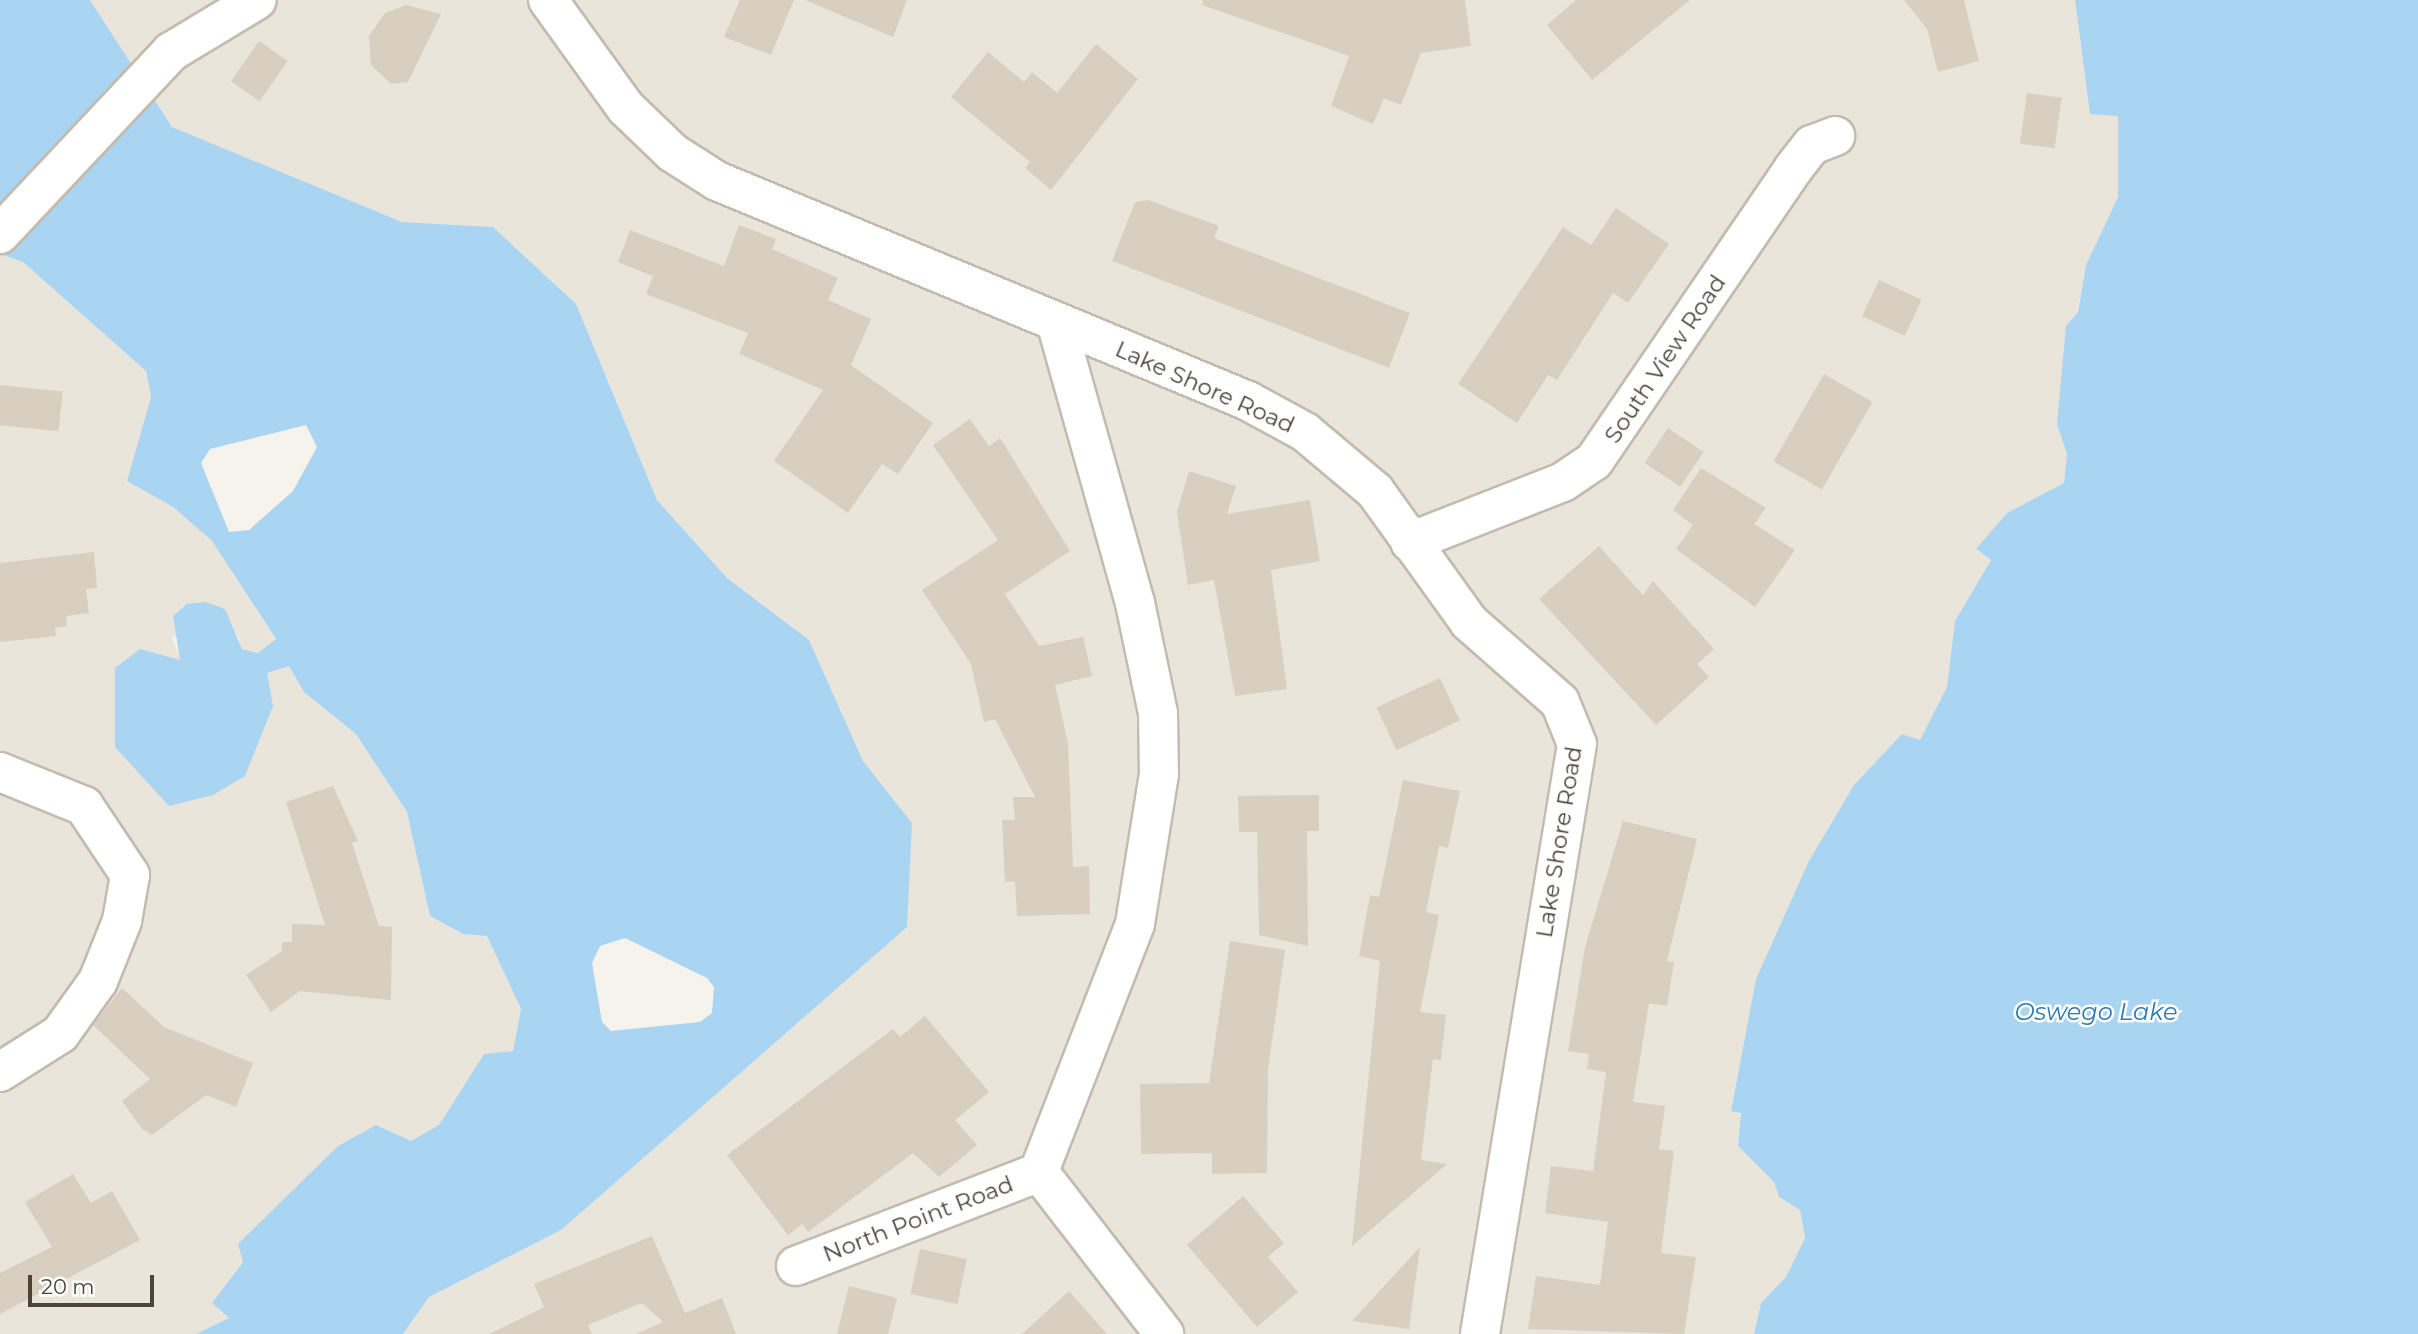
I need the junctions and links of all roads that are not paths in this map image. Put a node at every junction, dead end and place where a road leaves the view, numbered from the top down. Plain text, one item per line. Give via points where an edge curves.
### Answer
1 (257, 0) edge
2 (548, 0) edge
3 (1835, 136) dead end
4 (0, 233) edge
5 (1056, 322) junction
6 (1410, 542) junction
7 (0, 772) edge
8 (0, 1072) edge
9 (1040, 1172) junction
10 (796, 1266) dead end
11 (1164, 1334) edge
12 (1480, 1334) edge

1 - 4 street via 204,29 150,71
2 - 5 street, Lake Shore Road via 626,108 684,160 746,196
3 - 6 street, South View Road via 1812,145 1793,169 1594,461 1563,482
5 - 6 street, Lake Shore Road via 1248,401 1305,432 1375,491
5 - 9 street via 1135,603 1158,713 1159,774 1135,924
6 - 12 street, Lake Shore Road via 1469,622 1560,702 1577,744
7 - 8 street via 84,806 131,874 121,921 98,981 60,1034
9 - 10 street, North Point Road
9 - 11 street

